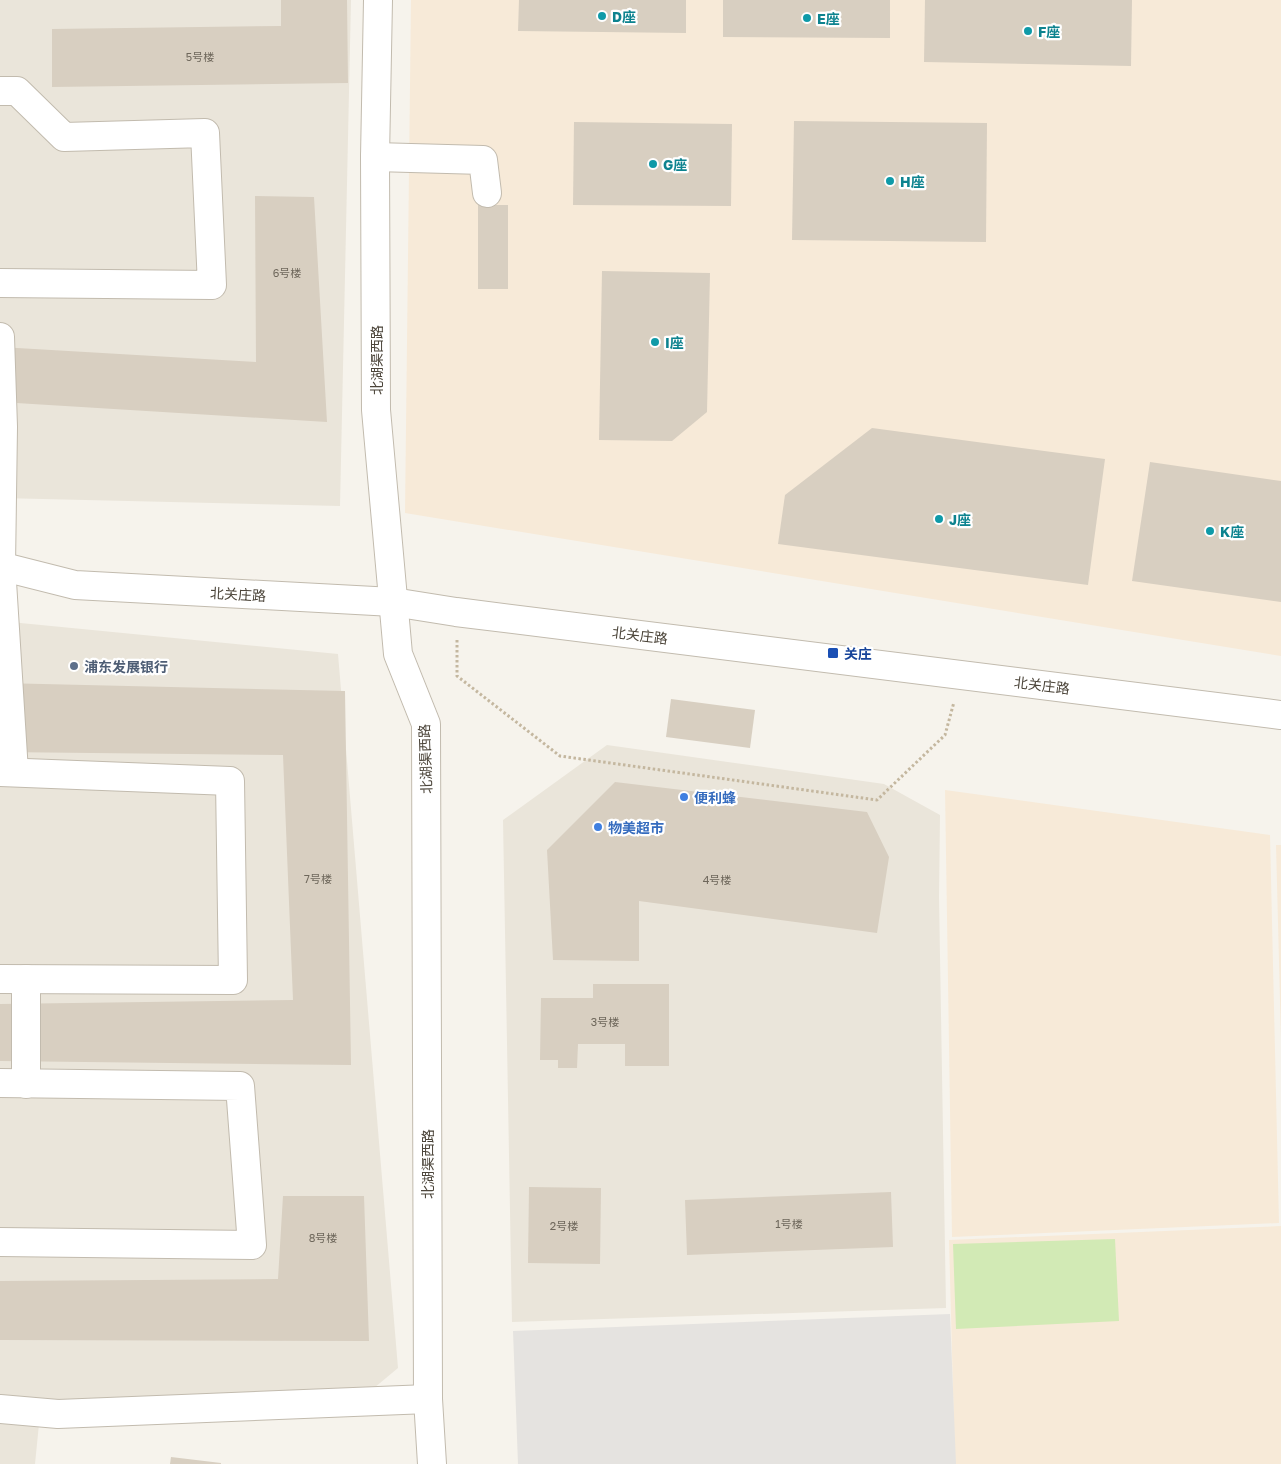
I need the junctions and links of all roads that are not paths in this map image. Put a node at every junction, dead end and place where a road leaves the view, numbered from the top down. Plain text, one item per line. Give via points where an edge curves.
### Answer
1 (378, 0) edge
2 (0, 91) edge
3 (375, 157) junction
4 (487, 193) dead end
5 (0, 283) edge
6 (0, 337) edge
7 (1, 566) edge
8 (393, 602) junction
9 (1281, 715) edge
10 (7, 772) edge
11 (13, 979) edge
12 (13, 1083) edge
13 (0, 1242) edge
14 (428, 1400) junction
15 (0, 1409) edge
16 (432, 1464) edge

1 - 3 street, 北湖渠西路
2 - 5 street via 17,91 64,137 206,133 212,285
3 - 4 street via 483,160
3 - 8 street, 北湖渠西路 via 376,410
6 - 7 street via 3,427
7 - 8 street, 北关庄路 via 75,585
7 - 10 street
8 - 9 street, 北关庄路
8 - 14 street, 北湖渠西路 via 398,654 426,724
10 - 11 street via 230,781 233,980
11 - 12 street
12 - 13 street via 240,1086 252,1245
14 - 15 street via 58,1414
14 - 16 street, 北湖渠西路

